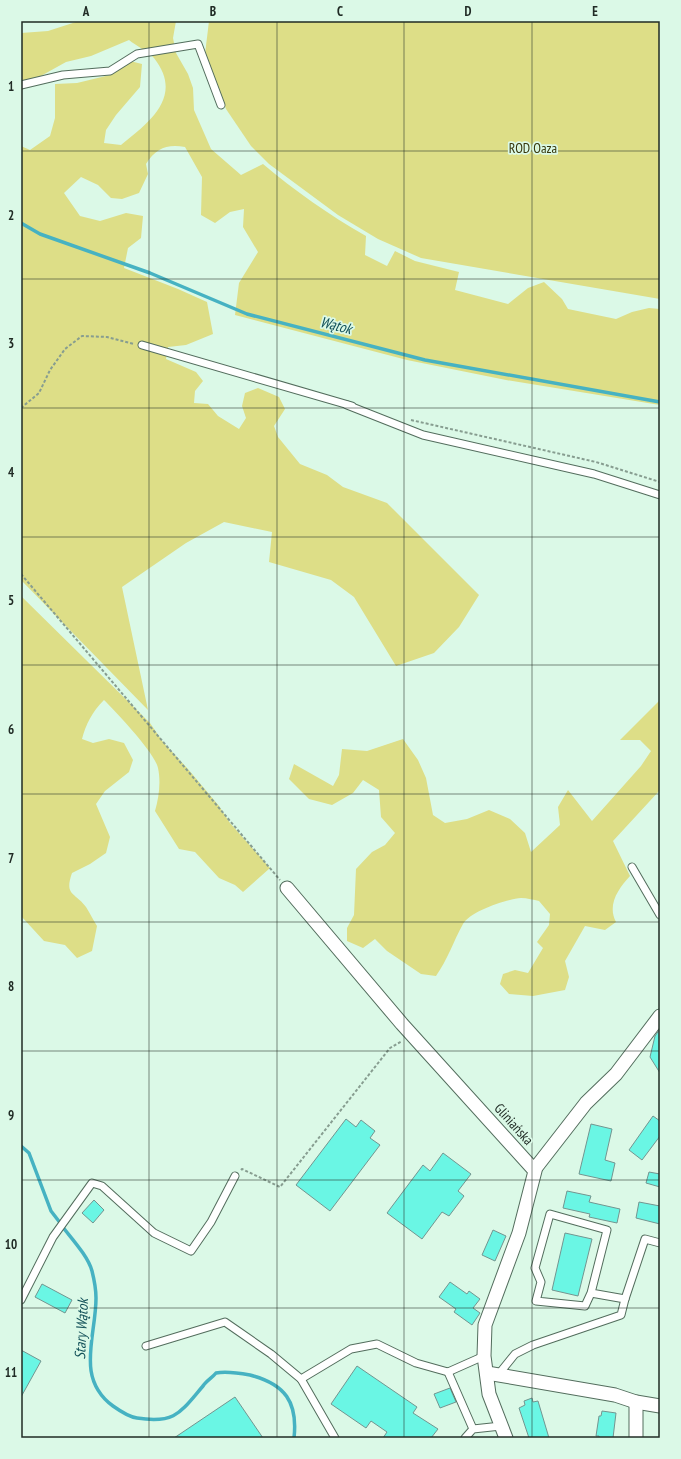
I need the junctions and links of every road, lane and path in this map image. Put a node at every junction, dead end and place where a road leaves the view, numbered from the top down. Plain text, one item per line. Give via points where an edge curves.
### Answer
1 (21, 85) edge
2 (221, 105) dead end
3 (142, 345) joint
4 (21, 408) edge
5 (408, 419) dead end
6 (660, 482) edge
7 (660, 495) edge
8 (21, 574) edge
9 (632, 867) dead end
10 (288, 888) joint
11 (660, 914) edge
12 (660, 1016) edge
13 (411, 1035) junction
14 (534, 1170) junction
15 (235, 1176) joint
16 (660, 1243) edge
17 (591, 1293) junction
18 (625, 1299) junction
19 (21, 1300) edge
20 (146, 1346) dead end
21 (484, 1356) junction
22 (448, 1372) junction
23 (492, 1374) junction
24 (301, 1379) junction
25 (636, 1402) junction
26 (660, 1406) edge
27 (473, 1429) junction
28 (503, 1432) edge
29 (335, 1438) edge
30 (465, 1438) edge
31 (636, 1438) edge

1 - 2 lane via 63,75 110,71 138,54 198,44
3 - 4 path via 107,337 82,336 65,349 38,393
3 - 7 lane via 374,413 423,435 594,474
5 - 6 path via 596,462
8 - 10 path
9 - 11 lane
10 - 13 street, Gliniańska
12 - 14 street via 616,1074 586,1102
13 - 14 street, Gliniańska
13 - 15 path via 390,1048 280,1187 242,1169
14 - 21 street via 519,1233 485,1325
15 - 19 lane via 211,1222 191,1251 154,1233 102,1186 92,1183 53,1237
16 - 18 lane via 645,1239
17 - 17 lane via 607,1230 550,1214 535,1268 541,1282 536,1301 585,1306
17 - 18 lane
18 - 23 lane via 621,1315 532,1344 515,1354
20 - 24 lane via 225,1322
21 - 22 lane
21 - 23 street
22 - 24 lane via 416,1363 376,1344 351,1349
22 - 27 lane
23 - 25 street via 614,1395
23 - 28 street via 489,1394
24 - 29 lane
25 - 26 street
25 - 31 street
27 - 28 lane
27 - 30 lane

